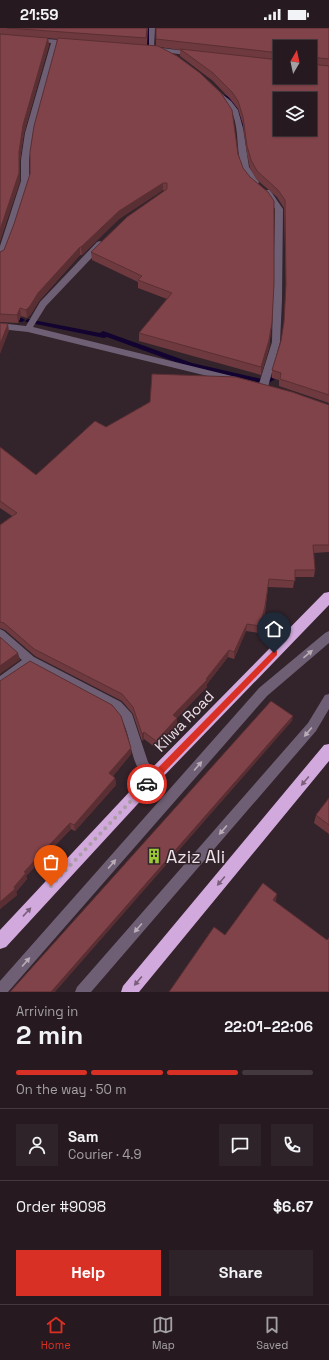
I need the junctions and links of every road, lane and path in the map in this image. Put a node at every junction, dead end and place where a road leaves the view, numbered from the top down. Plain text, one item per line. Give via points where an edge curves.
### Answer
1 (152, 28) edge
2 (31, 40) edge
3 (55, 42) junction
4 (80, 44) edge
5 (143, 49) edge
6 (155, 50) junction
7 (204, 55) edge
8 (179, 60) edge
9 (210, 85) edge
10 (107, 237) edge
11 (0, 257) edge
12 (0, 326) edge
13 (28, 329) junction
14 (329, 597) edge
15 (0, 634) edge
16 (329, 636) edge
17 (30, 660) junction
18 (0, 682) edge
19 (329, 699) edge
20 (329, 750) edge
21 (153, 777) junction
22 (0, 941) edge
23 (0, 991) edge
24 (82, 992) edge
25 (128, 992) edge

1 - 6 street
2 - 3 street
3 - 4 street
3 - 11 street via 29,133 25,181
5 - 6 street
6 - 7 street
6 - 8 street via 166,52
9 - 13 street via 234,110 242,159 248,177 266,192 279,209 276,342 260,386
10 - 13 street via 43,304
12 - 13 street
14 - 21 highway, Kilwa Road
15 - 17 street
23 -> 16 street via 263,692
17 - 18 street
17 - 21 street via 117,706 128,718 143,765
19 -> 24 street via 312,727
20 -> 25 highway
22 -> 21 highway, Kilwa Road

